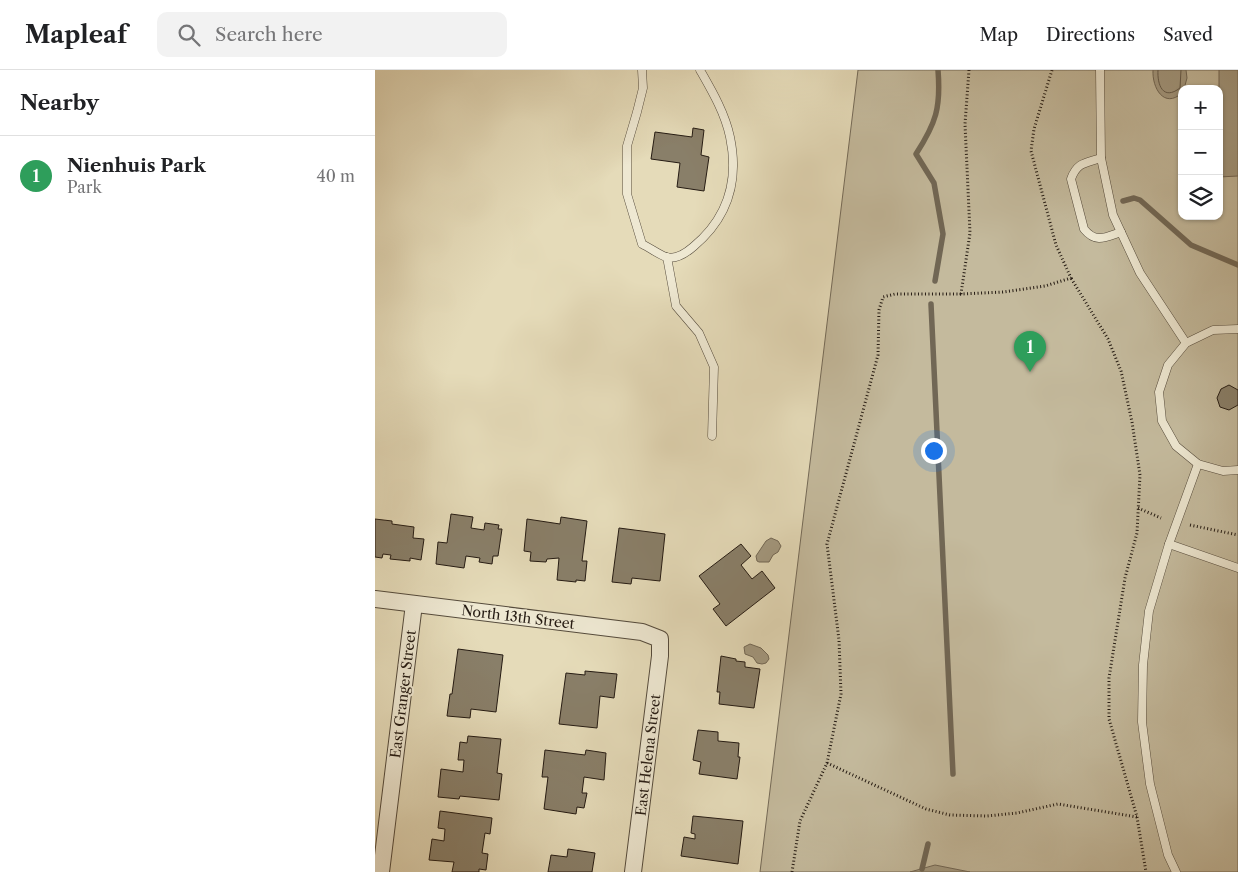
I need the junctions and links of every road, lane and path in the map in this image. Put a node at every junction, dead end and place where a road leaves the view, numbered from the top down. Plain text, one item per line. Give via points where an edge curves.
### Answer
1 (642, 70) edge
2 (701, 70) edge
3 (969, 70) edge
4 (1052, 70) edge
5 (1100, 70) edge
6 (1101, 158) junction
7 (1121, 232) junction
8 (667, 258) junction
9 (1071, 278) junction
10 (961, 294) junction
11 (1238, 329) edge
12 (1187, 343) junction
13 (712, 436) dead end
14 (1198, 464) junction
15 (1238, 470) edge
16 (1138, 508) junction
17 (1161, 518) dead end
18 (1190, 525) dead end
19 (1238, 535) edge
20 (1169, 544) junction
21 (1238, 568) edge
22 (375, 600) edge
23 (414, 604) junction
24 (660, 639) joint
25 (827, 763) junction
26 (1137, 817) junction
27 (381, 872) edge
28 (633, 872) edge
29 (792, 872) edge
30 (1146, 872) edge
31 (1176, 872) edge

1 - 8 lane via 643,88 627,146 627,194 642,244
2 - 8 lane via 721,109 730,136 733,177 727,202 704,238 684,255
3 - 10 path via 965,124 970,233
4 - 9 path via 1034,129 1031,151 1056,245
5 - 6 lane
6 - 7 lane via 1113,214
6 - 7 lane via 1081,164 1071,179 1084,229 1089,236 1100,239
7 - 12 lane via 1140,273
8 - 13 lane via 676,306 699,333 714,367
9 - 10 path via 1045,286
9 - 16 path via 1108,339 1121,371 1140,475
10 - 25 path via 895,294 883,297 879,310 878,355 827,544 839,640 841,694
11 - 12 lane via 1213,330
12 - 14 lane via 1168,365 1159,392 1162,421 1176,446
14 - 15 lane via 1223,471
14 - 20 lane
16 - 17 path
16 - 26 path via 1137,533 1125,578 1109,678 1109,719
18 - 19 path
20 - 21 lane
20 - 31 lane via 1149,611 1143,665 1142,722 1150,784 1168,855
22 - 23 street, North 13th Street
23 - 24 street, North 13th Street via 642,632
23 - 27 street, East Granger Street
24 - 28 street, East Helena Street
25 - 26 path via 926,809 950,815 987,816 1058,804
25 - 29 path via 800,821
26 - 30 path

